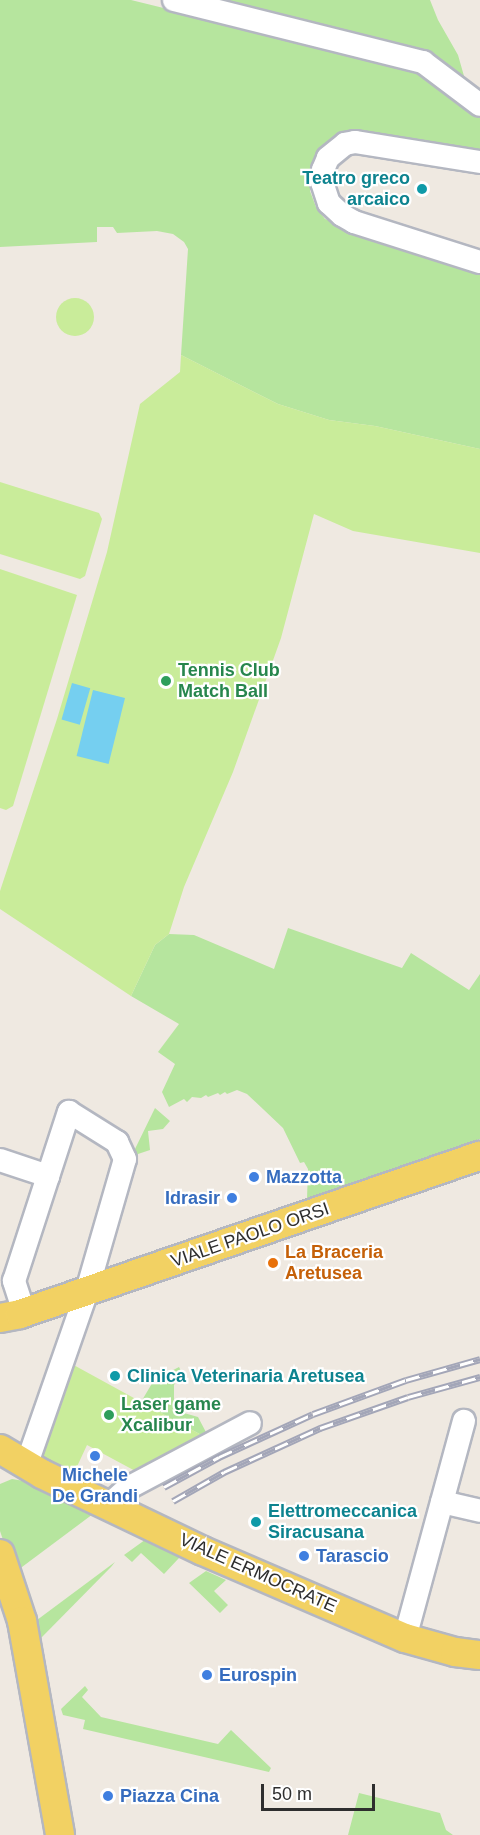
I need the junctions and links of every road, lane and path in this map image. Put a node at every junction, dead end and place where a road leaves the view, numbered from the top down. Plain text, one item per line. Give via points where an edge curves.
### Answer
1 (174, 0) edge
2 (480, 105) edge
3 (480, 162) edge
4 (480, 262) edge
5 (480, 1156) edge
6 (0, 1161) edge
7 (48, 1176) junction
8 (87, 1291) junction
9 (11, 1318) edge
10 (464, 1421) dead end
11 (250, 1423) dead end
12 (0, 1449) edge
13 (34, 1468) junction
14 (0, 1474) edge
15 (442, 1502) junction
16 (109, 1505) junction
17 (480, 1511) edge
18 (0, 1554) edge
19 (0, 1592) edge
20 (405, 1638) junction
21 (480, 1655) edge
22 (45, 1835) edge
23 (60, 1835) edge

1 - 2 street via 423,62
3 - 4 street via 355,142 345,144 328,158 322,182 334,209 354,222
5 - 8 main road, VIALE PAOLO ORSI
6 - 7 street
7 - 8 street via 69,1112 117,1142 125,1159
7 - 9 street via 14,1281
8 - 9 main road, VIALE PAOLO ORSI
8 - 13 street
10 - 15 street
11 - 16 street via 128,1488
12 - 13 main road, VIALE ERMOCRATE
13 - 14 main road
13 - 16 main road, VIALE ERMOCRATE
15 - 17 street
15 - 20 street
16 - 20 main road, VIALE ERMOCRATE via 203,1551
18 - 23 main road via 22,1621
19 - 22 main road via 10,1626
20 - 21 main road, VIALE ERMOCRATE

